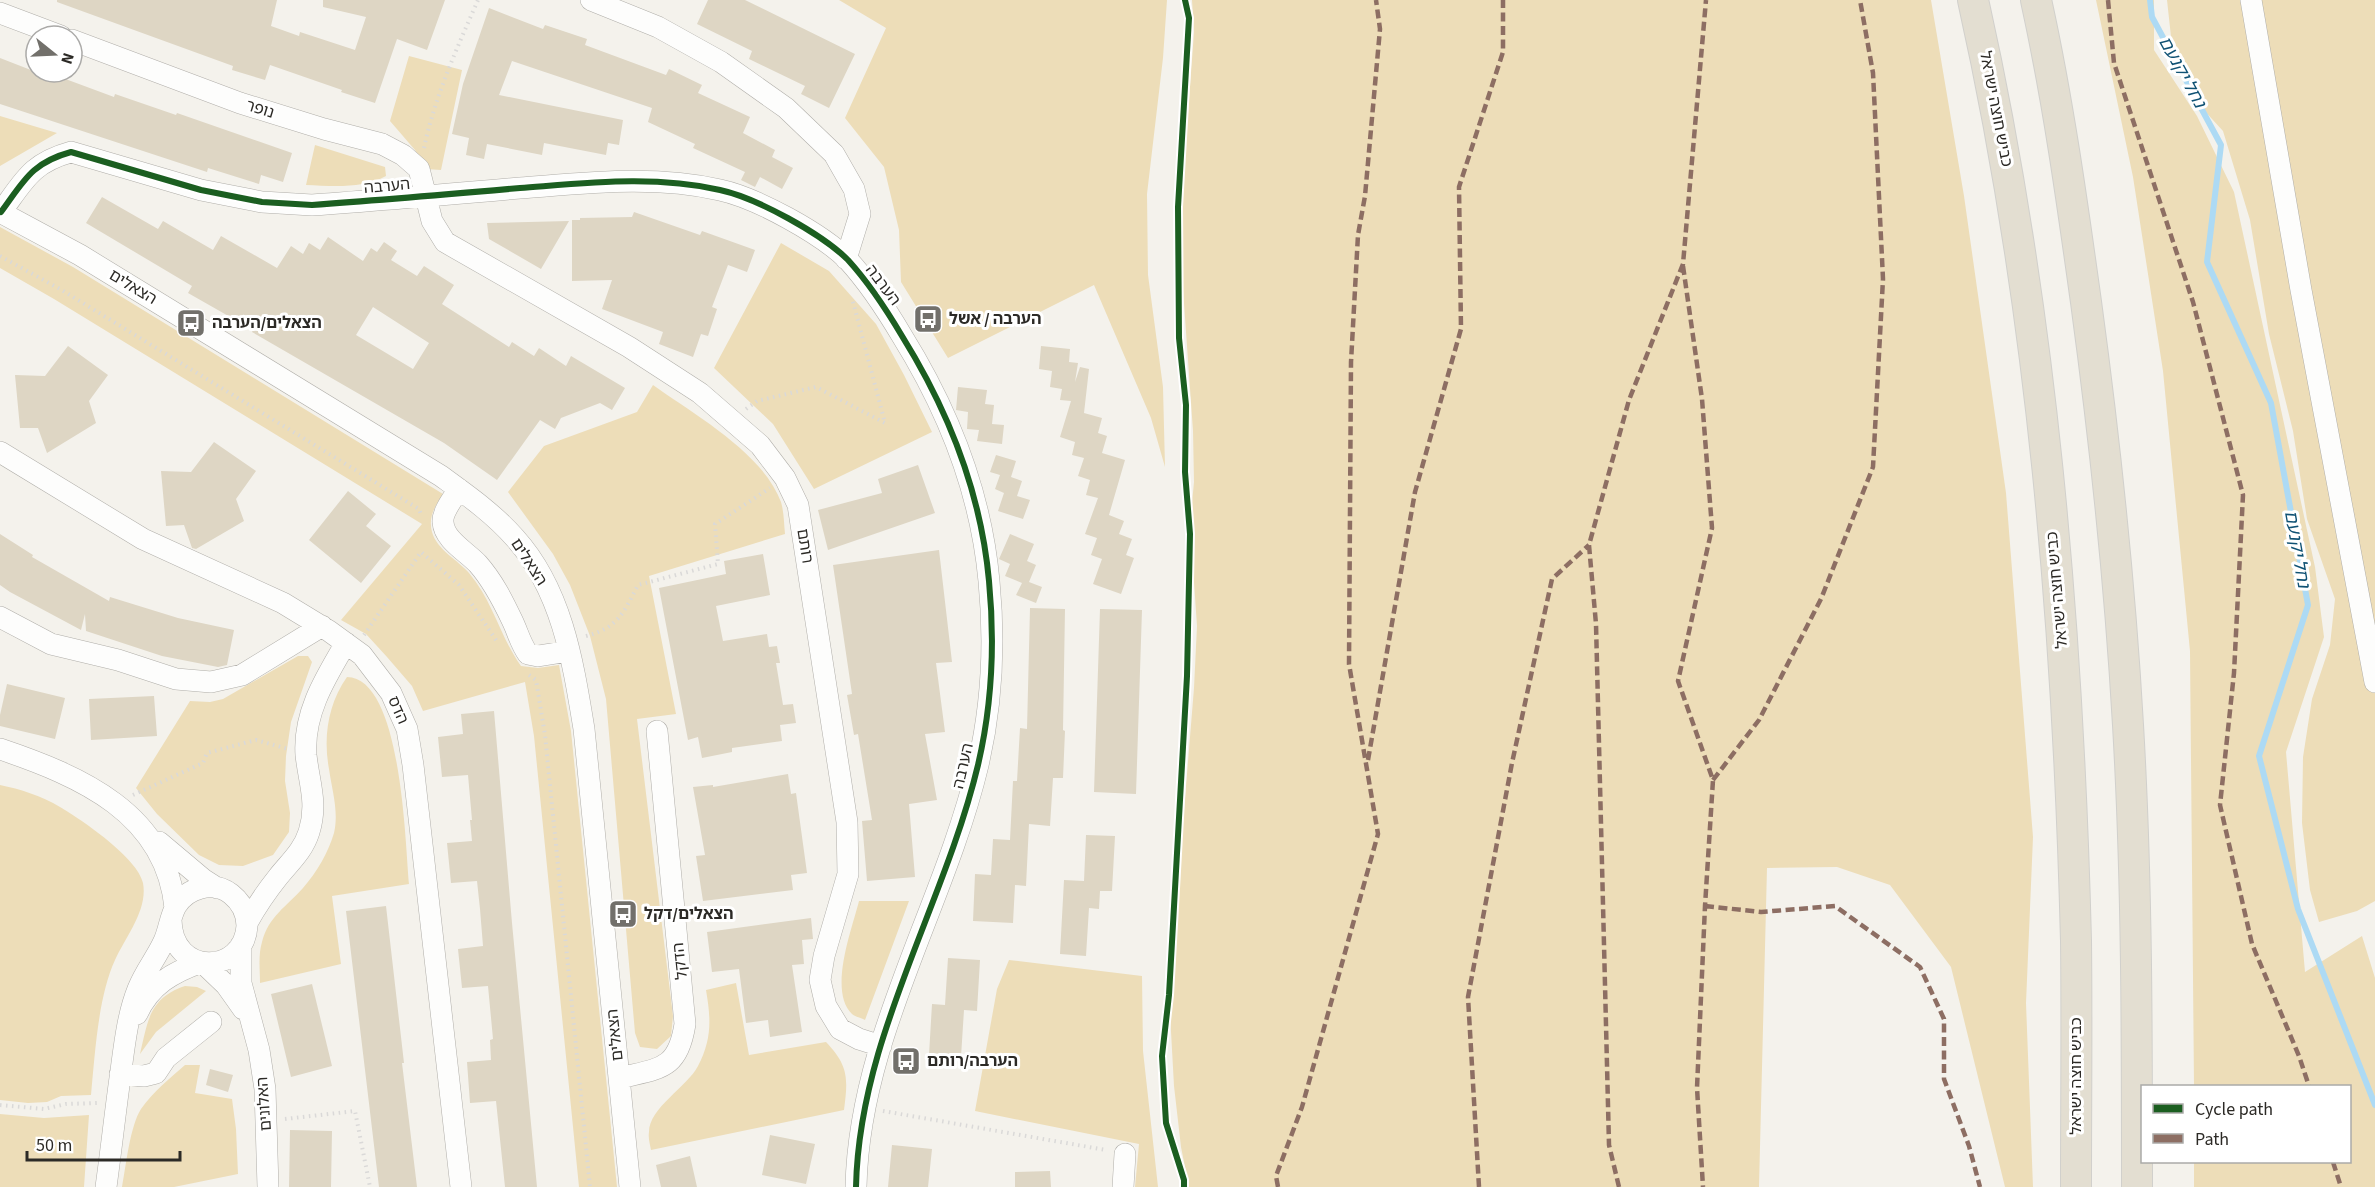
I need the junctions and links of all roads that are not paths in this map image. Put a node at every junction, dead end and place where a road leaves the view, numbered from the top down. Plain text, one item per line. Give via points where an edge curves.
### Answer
1 (591, 0) edge
2 (1973, 0) edge
3 (2036, 0) edge
4 (2251, 0) edge
5 (0, 13) edge
6 (29, 24) edge
7 (84, 44) edge
8 (427, 196) junction
9 (1, 212) edge
10 (843, 257) junction
11 (0, 452) edge
12 (459, 489) junction
13 (0, 617) edge
14 (322, 626) junction
15 (350, 646) junction
16 (568, 646) junction
17 (2375, 682) edge
18 (657, 731) dead end
19 (0, 748) edge
20 (141, 828) junction
21 (279, 875) junction
22 (223, 890) junction
23 (173, 914) junction
24 (247, 923) junction
25 (241, 945) junction
26 (202, 962) junction
27 (211, 1022) dead end
28 (251, 1022) junction
29 (124, 1043) junction
30 (881, 1046) junction
31 (120, 1074) junction
32 (620, 1078) junction
33 (1125, 1154) road end
34 (106, 1187) edge
35 (268, 1187) edge
36 (460, 1187) edge
37 (630, 1187) edge
38 (856, 1187) edge
39 (1123, 1187) edge
40 (2076, 1187) edge
41 (2137, 1187) edge

1 - 10 street via 658,27 721,62 786,108 834,154 854,189 860,214
2 - 40 highway, כביש חוצה ישראל via 2018,225 2055,563 2076,942
3 - 41 highway via 2066,161 2112,524 2128,737
4 - 17 street
5 - 6 street
7 - 8 street, נופר via 240,103 382,144 419,169
8 - 9 street, הערבה via 312,205 262,201 191,187 71,152 51,158 31,171
8 - 10 street, הערבה via 614,181 670,182 723,190 770,208
8 - 30 street, רותם via 432,221 445,242 629,347 700,393 760,445 785,478 798,505 847,822 848,874 820,980 826,1006 840,1029
9 - 12 street, הצאלים via 80,255
10 - 30 street, הערבה via 880,300 911,351 942,408 969,475 982,532 993,636 989,702 964,820
11 - 14 street, הדס via 143,539 283,603
12 - 16 street, הצאלים via 483,506 516,539 540,572
12 - 16 street via 442,519 444,529 478,564 498,592 521,645 528,654 538,656
13 - 14 street via 51,644 176,679 212,682 242,675
14 - 15 street, הדס
15 - 21 street via 322,685 312,709 306,754 315,807 297,858
15 - 36 street, הדס via 362,655 391,693 407,729
16 - 32 street, הצאלים via 584,729
18 - 32 street, הדקל via 685,1024 682,1046 672,1061
19 - 20 street via 93,788
20 - 22 street via 203,879
20 - 23 street via 165,864 172,884
21 - 22 street via 268,883
21 - 24 street
22 - 23 street via 205,887 192,891 182,898
22 - 24 street via 239,901
23 - 26 street via 175,942 182,951
23 - 29 street via 164,941 137,991
24 - 25 street
25 - 26 street via 224,960
25 - 28 street, האלונים via 241,983
26 - 28 street, האלונים via 226,985
26 - 29 street via 158,983 140,1008
27 - 31 street via 166,1058 156,1072 144,1076
28 - 35 street, האלונים via 265,1089
29 - 31 street
30 - 38 street, הערבה via 865,1108
31 - 34 street
32 - 37 street, הצאלים
33 - 39 street

